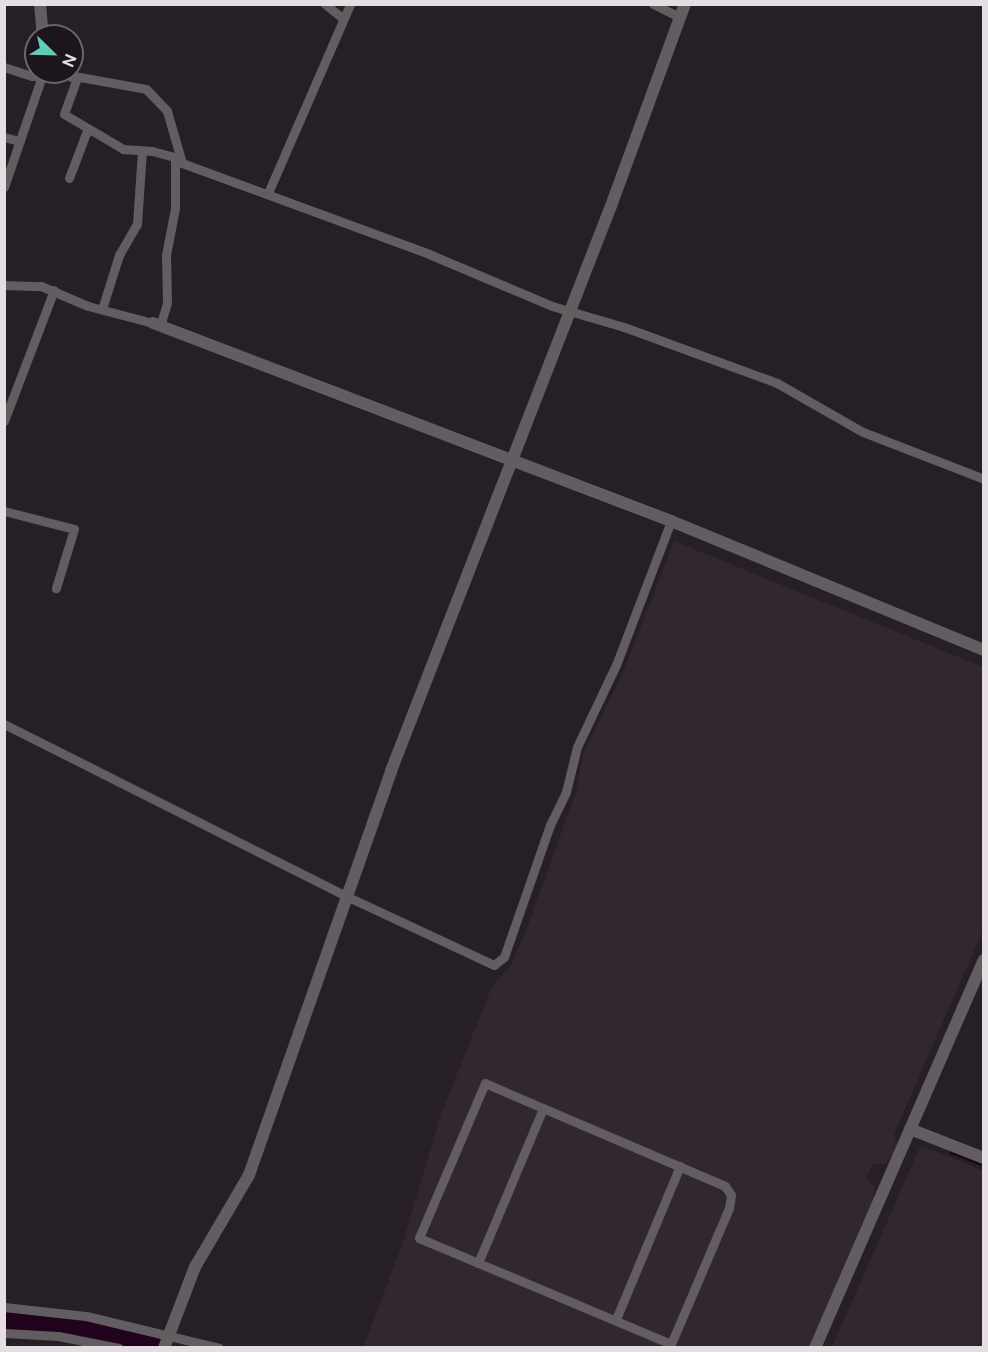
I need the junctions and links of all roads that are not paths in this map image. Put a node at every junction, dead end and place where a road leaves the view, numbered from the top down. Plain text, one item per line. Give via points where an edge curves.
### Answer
1 (40, 4) edge
2 (325, 4) edge
3 (350, 4) edge
4 (653, 4) edge
5 (685, 4) edge
6 (680, 17) junction
7 (342, 18) junction
8 (42, 24) edge
9 (4, 68) edge
10 (24, 72) edge
11 (84, 79) edge
12 (39, 84) edge
13 (70, 84) edge
14 (88, 128) junction
15 (4, 137) edge
16 (19, 141) junction
17 (142, 151) junction
18 (179, 158) junction
19 (69, 178) dead end
20 (4, 187) edge
21 (268, 193) junction
22 (4, 285) edge
23 (54, 290) junction
24 (102, 309) junction
25 (570, 311) junction
26 (157, 324) junction
27 (4, 421) edge
28 (512, 462) junction
29 (984, 479) edge
30 (4, 511) edge
31 (671, 521) junction
32 (56, 588) dead end
33 (984, 650) edge
34 (4, 724) edge
35 (346, 896) junction
36 (984, 960) edge
37 (543, 1108) junction
38 (910, 1129) junction
39 (984, 1158) edge
40 (680, 1166) junction
41 (478, 1263) junction
42 (4, 1307) edge
43 (616, 1319) junction
44 (4, 1334) edge
45 (166, 1340) edge
46 (671, 1346) edge
47 (119, 1347) edge
48 (219, 1347) edge
49 (815, 1347) edge

1 - 8 street
2 - 7 street
3 - 7 street
4 - 6 street
5 - 6 street
6 - 25 street
7 - 21 street via 298,132
9 - 10 street
11 - 18 street via 133,84 158,98 176,130
12 - 16 street
13 - 14 street via 64,114
14 - 17 street via 123,149
14 - 19 street
15 - 16 street
16 - 20 street
17 - 18 street
17 - 24 street via 137,224 119,255
18 - 21 street via 183,163
18 - 26 street via 175,161 175,208 166,255 167,303
21 - 25 street
22 - 23 street
23 - 24 street
23 - 27 street
24 - 26 street
25 - 28 street
25 - 29 street via 777,383 863,432
26 - 28 street
28 - 31 street
28 - 35 street
30 - 32 street via 74,529
31 - 33 street
31 - 35 street via 616,665 577,747 566,792 500,963 494,965 466,954
34 - 35 street
35 - 45 street via 249,1175 195,1267
36 - 38 street
37 - 40 street
37 - 41 street
37 - 41 street via 484,1083 419,1238
38 - 39 street
38 - 49 street
40 - 43 street
40 - 46 street via 725,1186 731,1195
41 - 43 street
42 - 45 street via 86,1316
43 - 46 street
44 - 47 street via 58,1336
45 - 48 street

